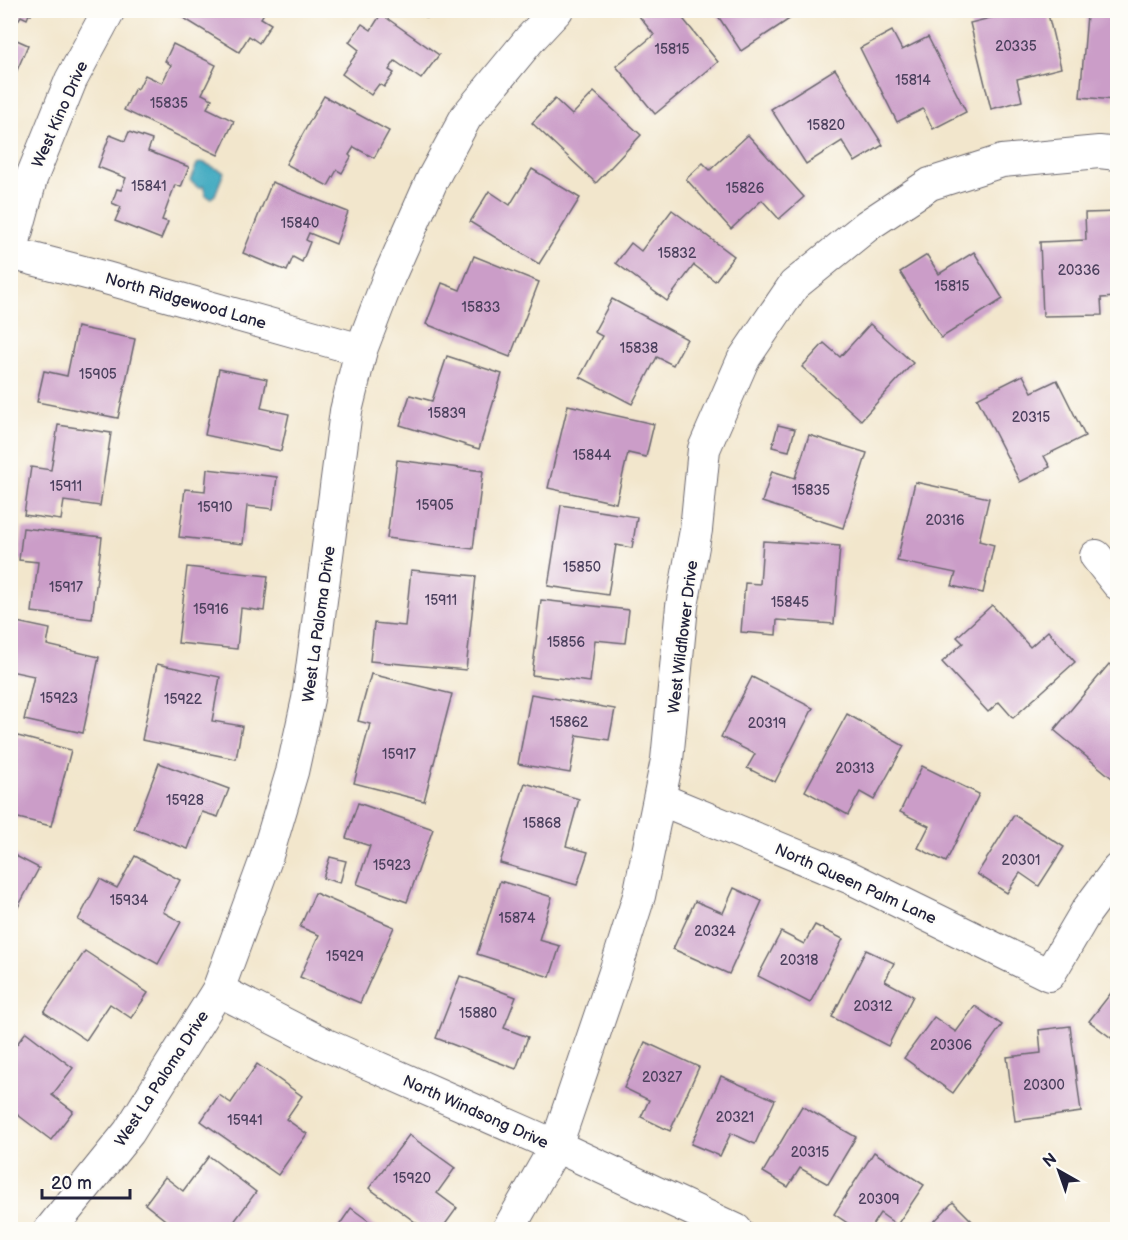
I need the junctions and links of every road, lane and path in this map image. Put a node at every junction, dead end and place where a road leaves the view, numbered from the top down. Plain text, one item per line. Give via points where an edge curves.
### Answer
1 (109, 10) edge
2 (557, 10) edge
3 (1118, 154) edge
4 (11, 254) edge
5 (361, 350) junction
6 (1096, 556) dead end
7 (1118, 584) edge
8 (660, 800) junction
9 (1118, 869) edge
10 (218, 990) junction
11 (556, 1146) junction
12 (51, 1230) edge
13 (508, 1230) edge
14 (736, 1230) edge

1 - 4 street, West Kino Drive via 71,80 31,178
2 - 5 street, West La Paloma Drive via 466,117 432,178
3 - 8 street, West Wildflower Drive via 1099,152 1002,161 930,184 868,225 794,285 743,360 704,449
4 - 5 street, North Ridgewood Lane
5 - 10 street, West La Paloma Drive via 346,411 308,699 292,772 266,859
6 - 7 street
8 - 9 street, North Queen Palm Lane via 851,878 1049,975 1086,912
8 - 11 street, West Wildflower Drive via 639,896
10 - 11 street, North Windsong Drive via 324,1044
10 - 12 street, West La Paloma Drive via 129,1132
11 - 13 street, West Wildflower Drive
11 - 14 street, North Windsong Drive

